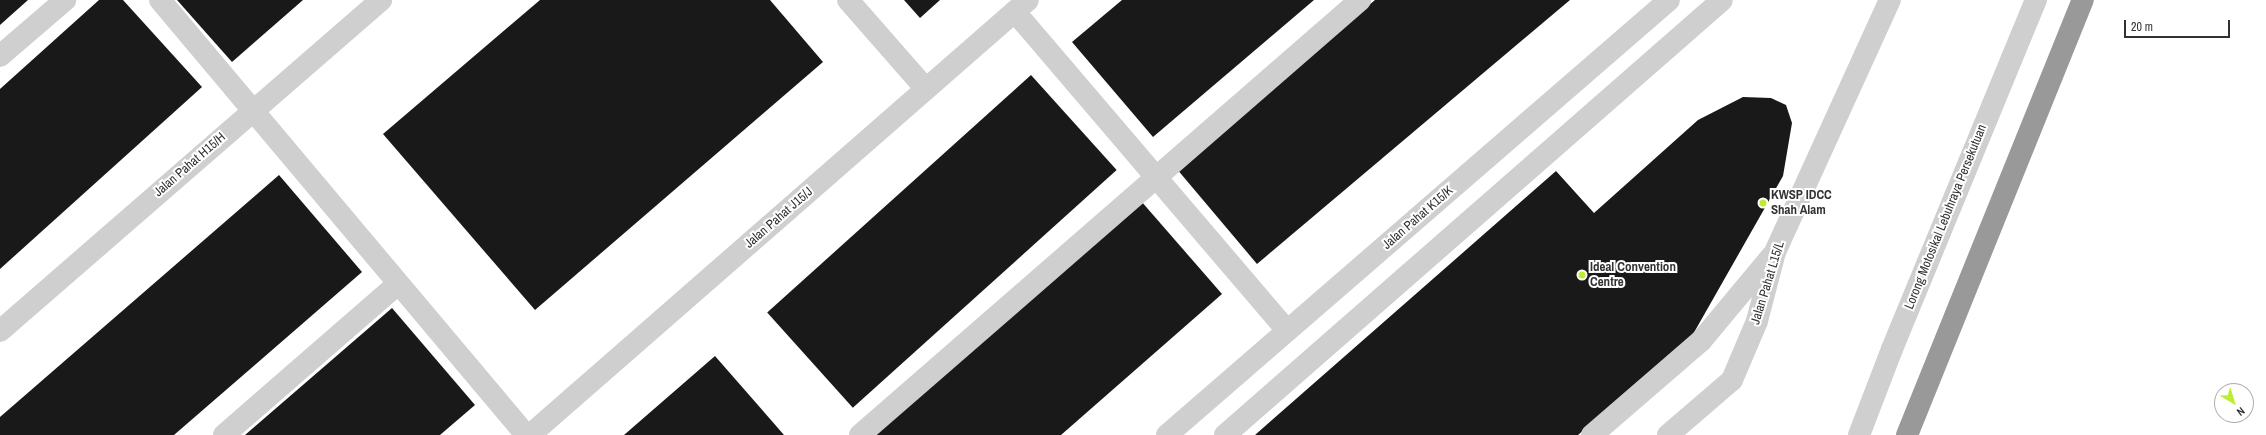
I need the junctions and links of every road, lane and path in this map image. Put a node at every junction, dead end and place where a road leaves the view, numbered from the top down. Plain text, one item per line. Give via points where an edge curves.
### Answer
1 (65, 0) edge
2 (160, 0) edge
3 (381, 0) edge
4 (848, 0) edge
5 (1360, 0) edge
6 (1669, 0) edge
7 (1722, 0) edge
8 (1890, 0) edge
9 (2036, 0) edge
10 (2083, 0) edge
11 (1022, 6) edge
12 (0, 56) edge
13 (926, 89) junction
14 (253, 111) junction
15 (1156, 177) junction
16 (1775, 252) junction
17 (398, 284) junction
18 (0, 331) edge
19 (1286, 331) junction
20 (224, 435) edge
21 (526, 435) edge
22 (530, 435) edge
23 (860, 435) edge
24 (1167, 435) edge
25 (1225, 435) edge
26 (1592, 435) edge
27 (1668, 435) edge
28 (1859, 435) edge
29 (1907, 435) edge

1 - 12 street
2 - 14 street
3 - 14 street, Jalan Pahat H15/H
4 - 13 street
5 - 15 street
6 - 19 street, Jalan Pahat K15/K
7 - 25 street
8 - 16 street, Jalan Pahat L15/L
9 - 28 street, Lorong Motosikal Lebuhraya Persekutuan
10 - 29 highway
11 - 13 street, Jalan Pahat J15/J
11 - 15 street
13 - 22 street, Jalan Pahat J15/J
14 - 17 street
14 - 18 street, Jalan Pahat H15/H
15 - 19 street
15 - 23 street
16 - 26 street via 1701,341
16 - 27 street, Jalan Pahat L15/L via 1757,321 1732,380
17 - 20 street
17 - 21 street
19 - 24 street, Jalan Pahat K15/K

